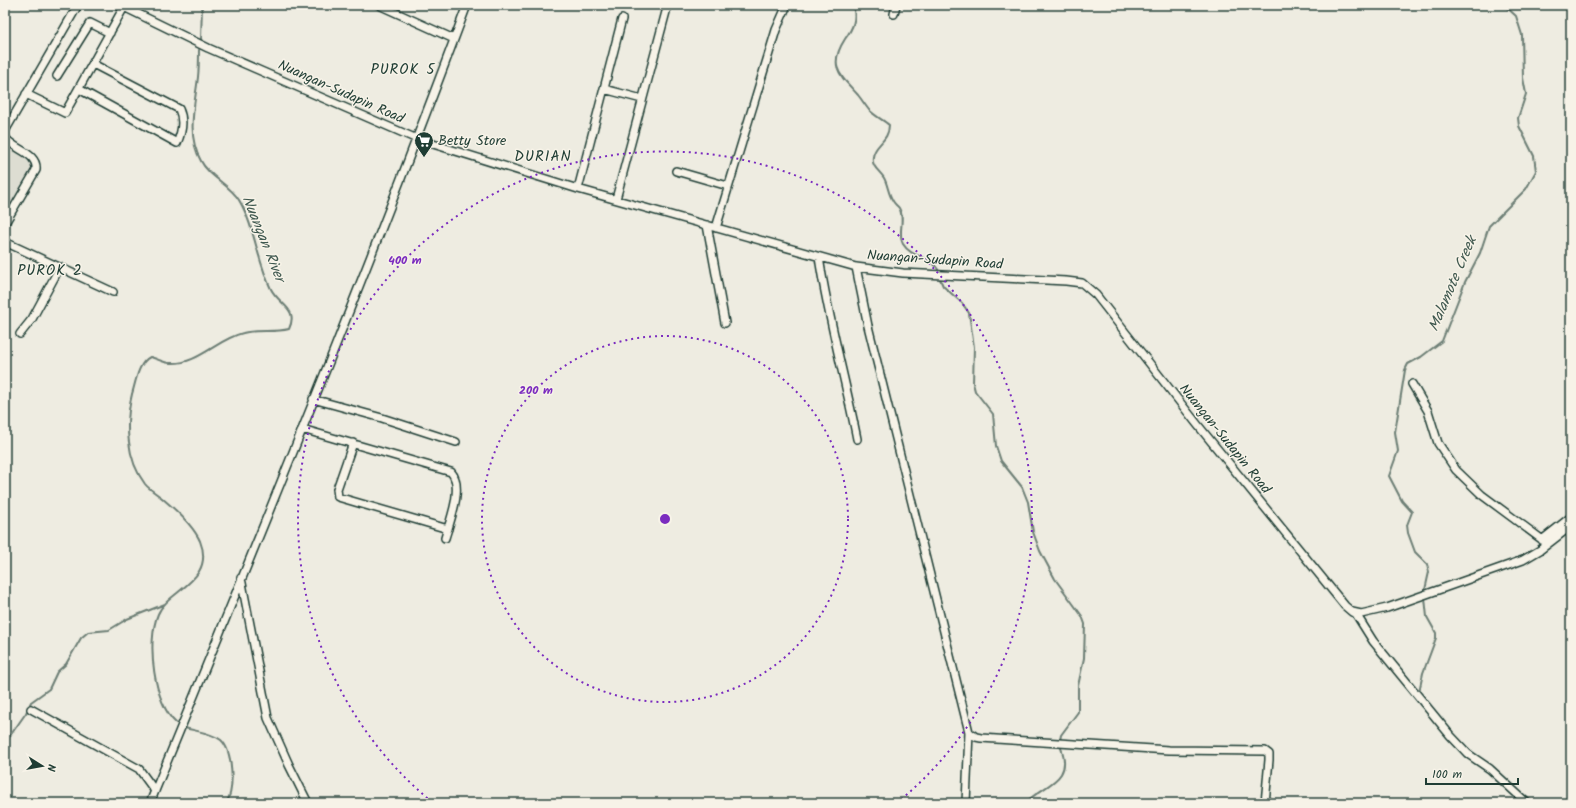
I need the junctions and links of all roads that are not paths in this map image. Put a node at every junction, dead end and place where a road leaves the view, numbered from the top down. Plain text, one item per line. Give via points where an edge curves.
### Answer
1 (78, 5) edge
2 (380, 5) edge
3 (467, 5) edge
4 (787, 5) edge
5 (896, 5) edge
6 (122, 6) edge
7 (666, 8) dead end
8 (894, 14) dead end
9 (622, 19) dead end
10 (110, 33) junction
11 (454, 39) junction
12 (93, 64) junction
13 (57, 76) dead end
14 (79, 89) junction
15 (604, 89) junction
16 (26, 94) junction
17 (642, 99) junction
18 (5, 131) edge
19 (5, 137) edge
20 (417, 139) junction
21 (676, 171) dead end
22 (728, 186) junction
23 (578, 189) junction
24 (616, 199) junction
25 (5, 223) edge
26 (707, 225) junction
27 (716, 228) junction
28 (5, 242) edge
29 (819, 257) junction
30 (60, 267) junction
31 (856, 267) junction
32 (113, 292) dead end
33 (725, 323) dead end
34 (20, 334) dead end
35 (1412, 384) dead end
36 (313, 399) junction
37 (302, 429) junction
38 (857, 439) dead end
39 (456, 442) dead end
40 (353, 444) junction
41 (1571, 517) edge
42 (1571, 526) edge
43 (448, 529) junction
44 (445, 538) dead end
45 (1545, 542) junction
46 (241, 578) junction
47 (1356, 614) junction
48 (31, 709) dead end
49 (969, 732) junction
50 (155, 791) junction
51 (150, 803) edge
52 (308, 803) edge
53 (966, 803) edge
54 (1265, 803) edge
55 (1527, 803) edge

1 - 16 street
2 - 11 street
3 - 11 street
4 - 22 street via 776,30
5 - 8 street
6 - 10 street
6 - 20 street, Nuangan-Sudapin Road via 208,48
7 - 17 street
9 - 15 street
10 - 12 street
10 - 13 street via 90,23
11 - 20 street
12 - 14 street
12 - 14 street via 179,109 182,116 182,134 177,143
14 - 16 street via 65,113
15 - 17 street
15 - 23 street
16 - 18 street
17 - 24 street
19 - 25 street via 33,158 37,165
20 - 23 street, Nuangan-Sudapin Road
20 - 36 street
21 - 22 street
22 - 27 street
23 - 24 street, Nuangan-Sudapin Road
24 - 26 street, Nuangan-Sudapin Road
26 - 27 street, Nuangan-Sudapin Road
26 - 33 street
27 - 29 street, Nuangan-Sudapin Road
28 - 30 street
29 - 31 street, Nuangan-Sudapin Road
29 - 38 street via 831,328
30 - 32 street
30 - 34 street via 32,319
31 - 47 street, Nuangan-Sudapin Road via 903,273 1066,280 1090,287 1301,553 1345,606
31 - 49 street via 863,307
35 - 45 street via 1428,410 1438,443 1456,470 1482,495
36 - 37 street
36 - 39 street
37 - 40 street
37 - 46 street
40 - 43 street via 451,472 457,481 458,490
40 - 43 street via 337,489 338,497
41 - 45 street
42 - 45 street
43 - 44 street
45 - 47 street via 1532,555 1509,565 1387,608
46 - 50 street
46 - 52 street via 268,718
47 - 55 street, Nuangan-Sudapin Road via 1373,641 1450,735 1468,754 1490,769
48 - 50 street via 139,769
49 - 53 street
49 - 54 street via 981,738 1053,744 1169,750 1265,751 1269,754 1269,760
50 - 51 street

